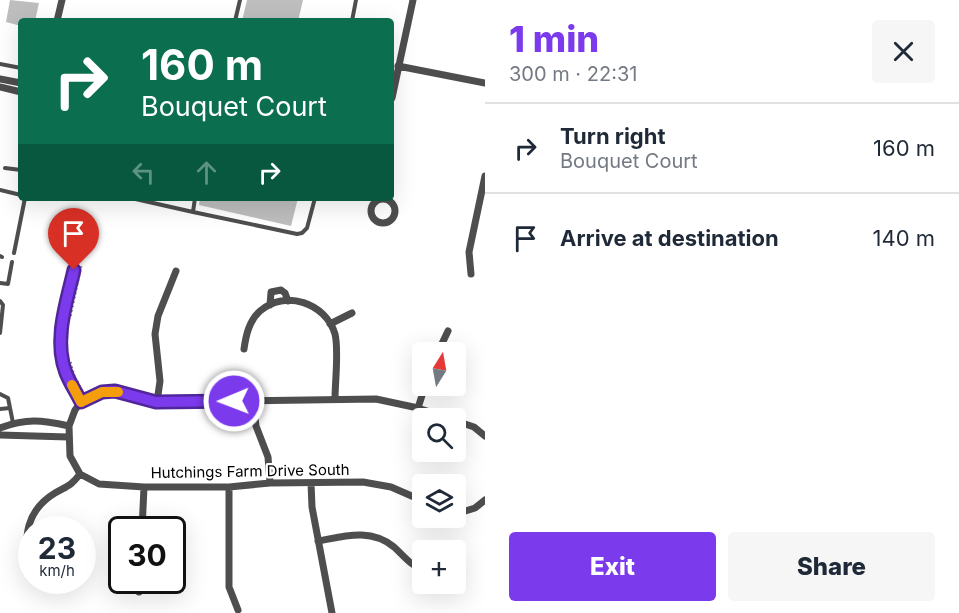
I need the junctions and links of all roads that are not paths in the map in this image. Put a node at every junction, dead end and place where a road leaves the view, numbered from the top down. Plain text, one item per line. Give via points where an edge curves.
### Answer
1 (62, 0) edge
2 (240, 0) edge
3 (357, 0) edge
4 (413, 0) edge
5 (58, 18) edge
6 (236, 18) edge
7 (353, 18) edge
8 (0, 64) edge
9 (398, 66) junction
10 (18, 67) edge
11 (0, 79) edge
12 (18, 82) edge
13 (485, 83) edge
14 (0, 87) edge
15 (394, 87) edge
16 (18, 91) edge
17 (5, 168) dead end
18 (18, 170) edge
19 (485, 176) edge
20 (0, 190) edge
21 (18, 194) edge
22 (24, 201) edge
23 (144, 201) edge
24 (195, 201) edge
25 (314, 201) edge
26 (193, 212) junction
27 (77, 251) dead end
28 (14, 253) dead end
29 (12, 262) dead end
30 (176, 271) dead end
31 (471, 274) dead end
32 (0, 284) edge
33 (0, 301) edge
34 (288, 301) junction
35 (270, 305) junction
36 (352, 313) dead end
37 (330, 324) junction
38 (448, 331) dead end
39 (0, 333) edge
40 (443, 342) edge
41 (244, 349) dead end
42 (0, 394) edge
43 (422, 396) edge
44 (335, 399) junction
45 (253, 401) junction
46 (81, 402) junction
47 (156, 402) junction
48 (10, 408) junction
49 (418, 408) joint
50 (0, 410) edge
51 (13, 423) junction
52 (466, 425) edge
53 (69, 426) junction
54 (0, 428) edge
55 (484, 432) edge
56 (0, 435) edge
57 (68, 437) junction
58 (80, 474) junction
59 (270, 483) junction
60 (311, 483) junction
61 (144, 487) junction
62 (229, 488) junction
63 (412, 497) edge
64 (485, 500) edge
65 (466, 511) edge
66 (33, 516) edge
67 (143, 516) edge
68 (318, 541) junction
69 (412, 563) edge
70 (238, 610) dead end
71 (332, 613) edge

1 - 5 street
2 - 6 lane
3 - 7 lane
4 - 9 street
8 - 10 lane
9 - 13 street
9 - 15 street
11 - 12 street
14 - 16 street
17 - 18 lane
19 - 31 street via 469,252
20 - 21 lane
22 - 28 lane
23 - 26 lane
24 - 26 lane
25 - 26 lane via 302,234
27 - 46 street via 62,324 62,344 65,371
29 - 32 lane via 8,284
30 - 47 street via 155,334 160,381
33 - 39 lane
34 - 35 street
34 - 35 street via 285,293 275,290 270,292
34 - 37 street via 312,305
35 - 41 street via 253,320 246,332
36 - 37 street
37 - 44 street via 336,344
38 - 40 street
42 - 48 lane via 8,398
43 - 49 street
44 - 45 street
44 - 49 street via 376,399
45 - 47 street
45 - 59 street via 256,426 268,457
46 - 47 street via 102,392 115,391
46 - 53 street
48 - 50 lane
48 - 51 lane
51 - 53 street via 39,420
51 - 54 street
52 - 55 street
53 - 57 street
56 - 57 street
57 - 58 street via 70,456
58 - 61 street, Hutchings Farm Drive South via 99,484
58 - 66 street via 70,487 42,503
59 - 60 street, Hutchings Farm Drive South
59 - 62 street, Hutchings Farm Drive South
60 - 63 street, Hutchings Farm Drive South via 379,484
60 - 68 street
61 - 62 street, Hutchings Farm Drive South
61 - 67 street
62 - 70 street via 229,587
64 - 65 street
68 - 69 street via 369,535 385,540
68 - 71 street

